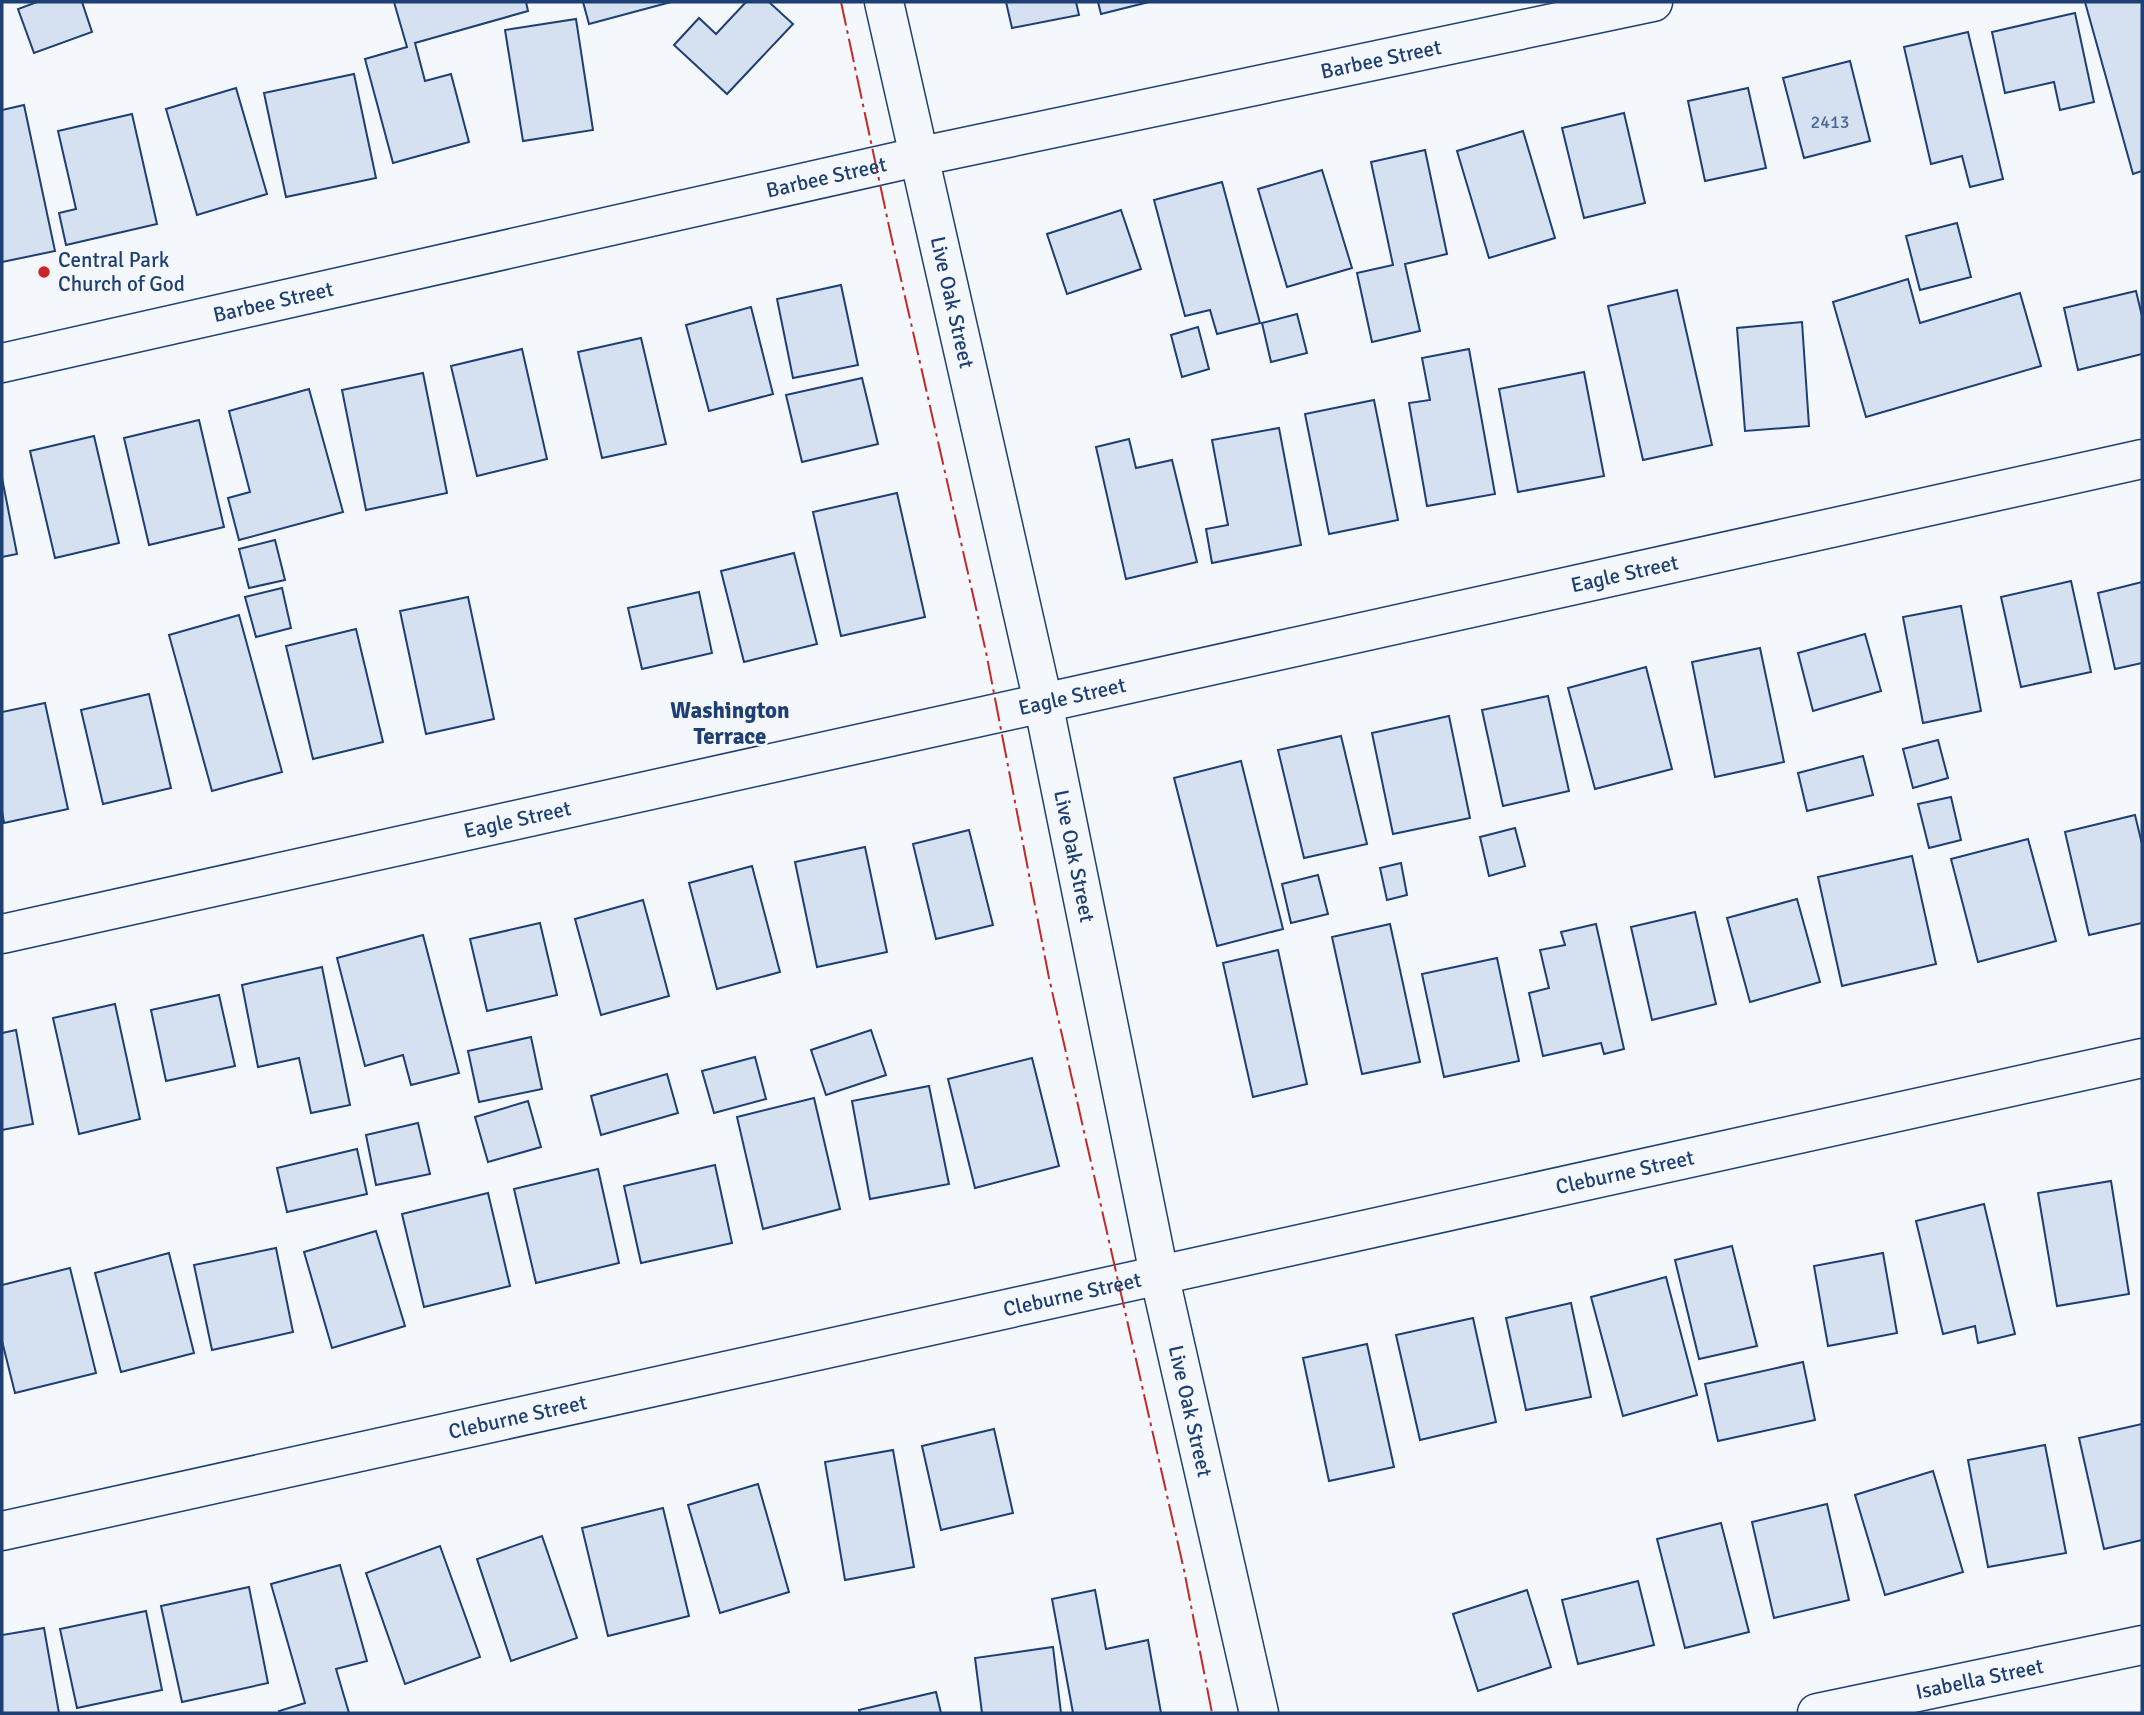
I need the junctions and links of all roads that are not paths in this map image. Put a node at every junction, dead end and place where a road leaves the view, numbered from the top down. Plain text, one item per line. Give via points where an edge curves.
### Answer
1 (884, 2) edge
2 (1653, 2) edge
3 (917, 157) junction
4 (2, 363) edge
5 (2142, 459) edge
6 (1042, 702) junction
7 (2, 934) edge
8 (2142, 1058) edge
9 (1159, 1274) junction
10 (2, 1531) edge
11 (2142, 1645) edge
12 (1259, 1713) edge
13 (1817, 1713) edge

1 - 3 street, Live Oak Street
2 - 3 street, Barbee Street
3 - 4 street, Barbee Street
3 - 6 street, Live Oak Street
5 - 6 street, Eagle Street
6 - 7 street, Eagle Street
6 - 9 street, Live Oak Street
8 - 9 street, Cleburne Street
9 - 10 street, Cleburne Street
9 - 12 street, Live Oak Street
11 - 13 street, Isabella Street

